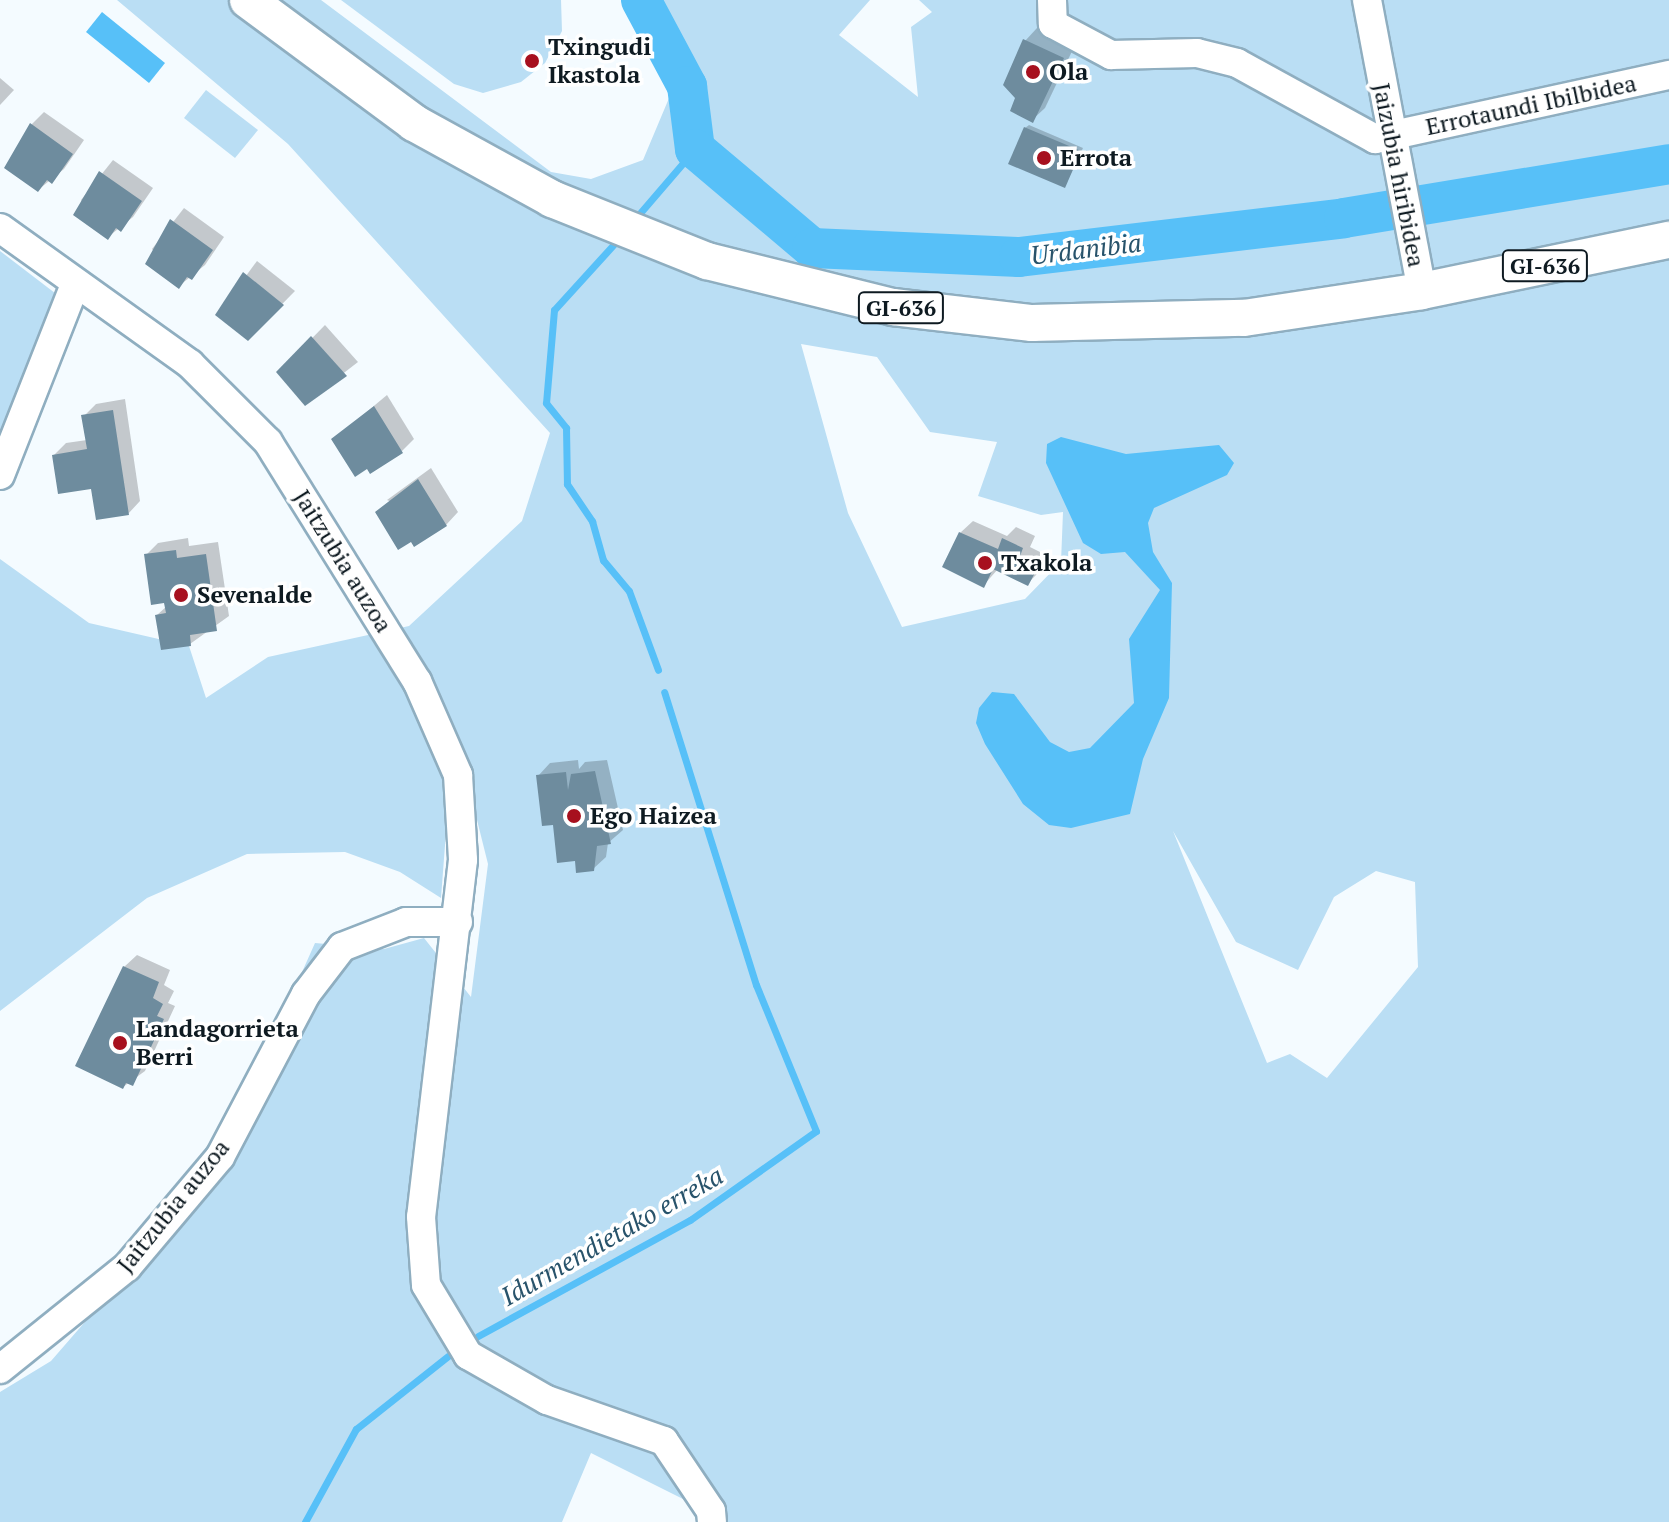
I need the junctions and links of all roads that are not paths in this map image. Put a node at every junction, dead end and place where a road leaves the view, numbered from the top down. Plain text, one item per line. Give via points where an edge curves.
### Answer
1 (248, 0) edge
2 (1052, 0) edge
3 (1367, 0) edge
4 (1669, 75) edge
5 (1392, 135) junction
6 (0, 228) edge
7 (1669, 240) edge
8 (75, 285) junction
9 (1422, 291) junction
10 (0, 475) edge
11 (458, 922) junction
12 (0, 1369) edge
13 (712, 1522) edge

1 - 9 main road, GI-636 via 327,63 481,162 629,232 767,279 960,316 1104,325 1244,318
2 - 5 street via 1053,24 1111,55 1197,53 1237,63 1375,139
3 - 5 street, Jaizubia hiribidea
4 - 5 street, Errotaundi Ibilbidea
5 - 9 street, Jaizubia hiribidea
6 - 8 street, Jaitzubia auzoa
7 - 9 main road, Jaizubia hiribidea / GI-636
8 - 10 street
8 - 11 street, Jaitzubia auzoa via 190,364 268,442 347,564 451,752 463,860
11 - 12 street, Jaitzubia auzoa via 406,922 342,947 306,994 220,1157 127,1267
11 - 13 street, Jaitzubia auzoa via 421,1217 426,1285 468,1355 547,1400 664,1441 711,1511

